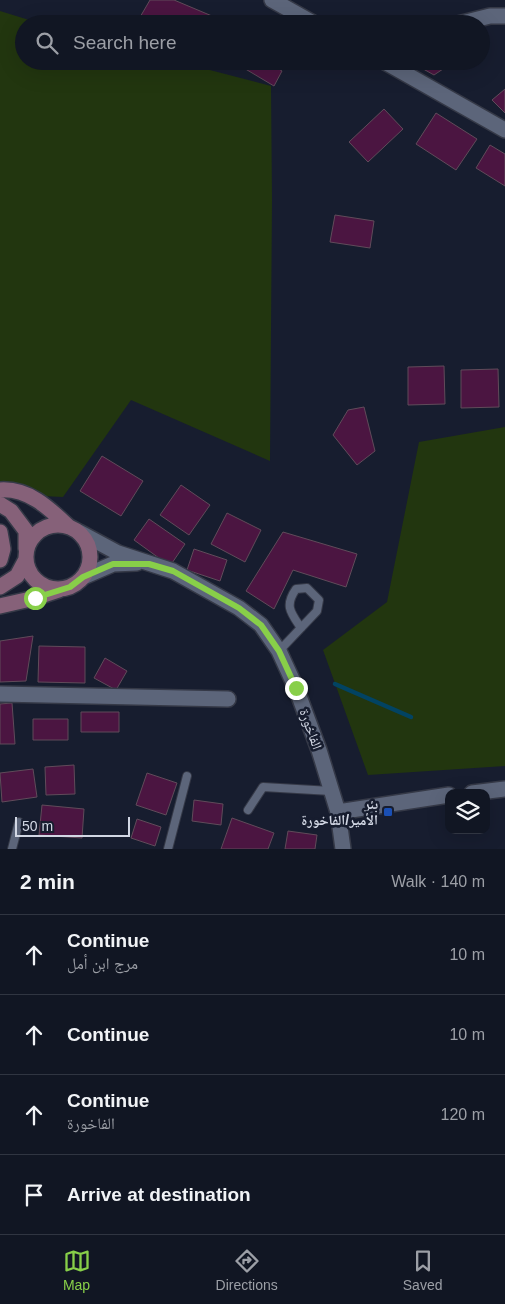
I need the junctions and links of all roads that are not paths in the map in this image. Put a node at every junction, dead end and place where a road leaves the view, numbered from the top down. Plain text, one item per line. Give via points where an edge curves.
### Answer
1 (272, 0) edge
2 (299, 15) edge
3 (490, 16) edge
4 (505, 16) edge
5 (398, 70) edge
6 (505, 130) edge
7 (0, 490) edge
8 (0, 504) edge
9 (74, 529) junction
10 (0, 532) edge
11 (26, 555) junction
12 (0, 560) edge
13 (149, 564) junction
14 (83, 577) junction
15 (0, 587) edge
16 (59, 590) junction
17 (0, 606) edge
18 (301, 628) junction
19 (279, 651) junction
20 (0, 694) edge
21 (228, 699) dead end
22 (187, 776) dead end
23 (505, 790) edge
24 (331, 791) junction
25 (490, 791) edge
26 (445, 796) edge
27 (248, 810) dead end
28 (338, 812) junction
29 (19, 822) dead end
30 (12, 849) edge
31 (168, 849) edge
32 (343, 849) edge

1 - 2 street
3 - 4 street
5 - 6 street
7 - 9 street via 21,492 39,500
8 - 11 street via 11,511 26,531
9 - 11 street via 58,524 47,526 31,539
9 - 13 street, الفاخورة via 118,553
9 - 14 street via 85,539 90,550 90,561
10 - 12 street
11 - 15 street via 17,576
11 - 16 street via 30,575 38,583
13 - 14 street, الفاخورة via 113,564
13 - 19 street, الفاخورة via 173,571 239,608 261,625
14 - 16 street via 70,587
16 - 17 street
18 - 18 lane via 317,611 319,600 307,588 296,589 290,598 290,612
18 - 19 lane
19 - 24 street, الفاخورة via 299,696
20 - 21 street
22 - 31 lane
23 - 25 street
24 - 27 lane via 263,787
24 - 28 street, الفاخورة
26 - 28 street
28 - 32 street, الفاخورة
29 - 30 lane

